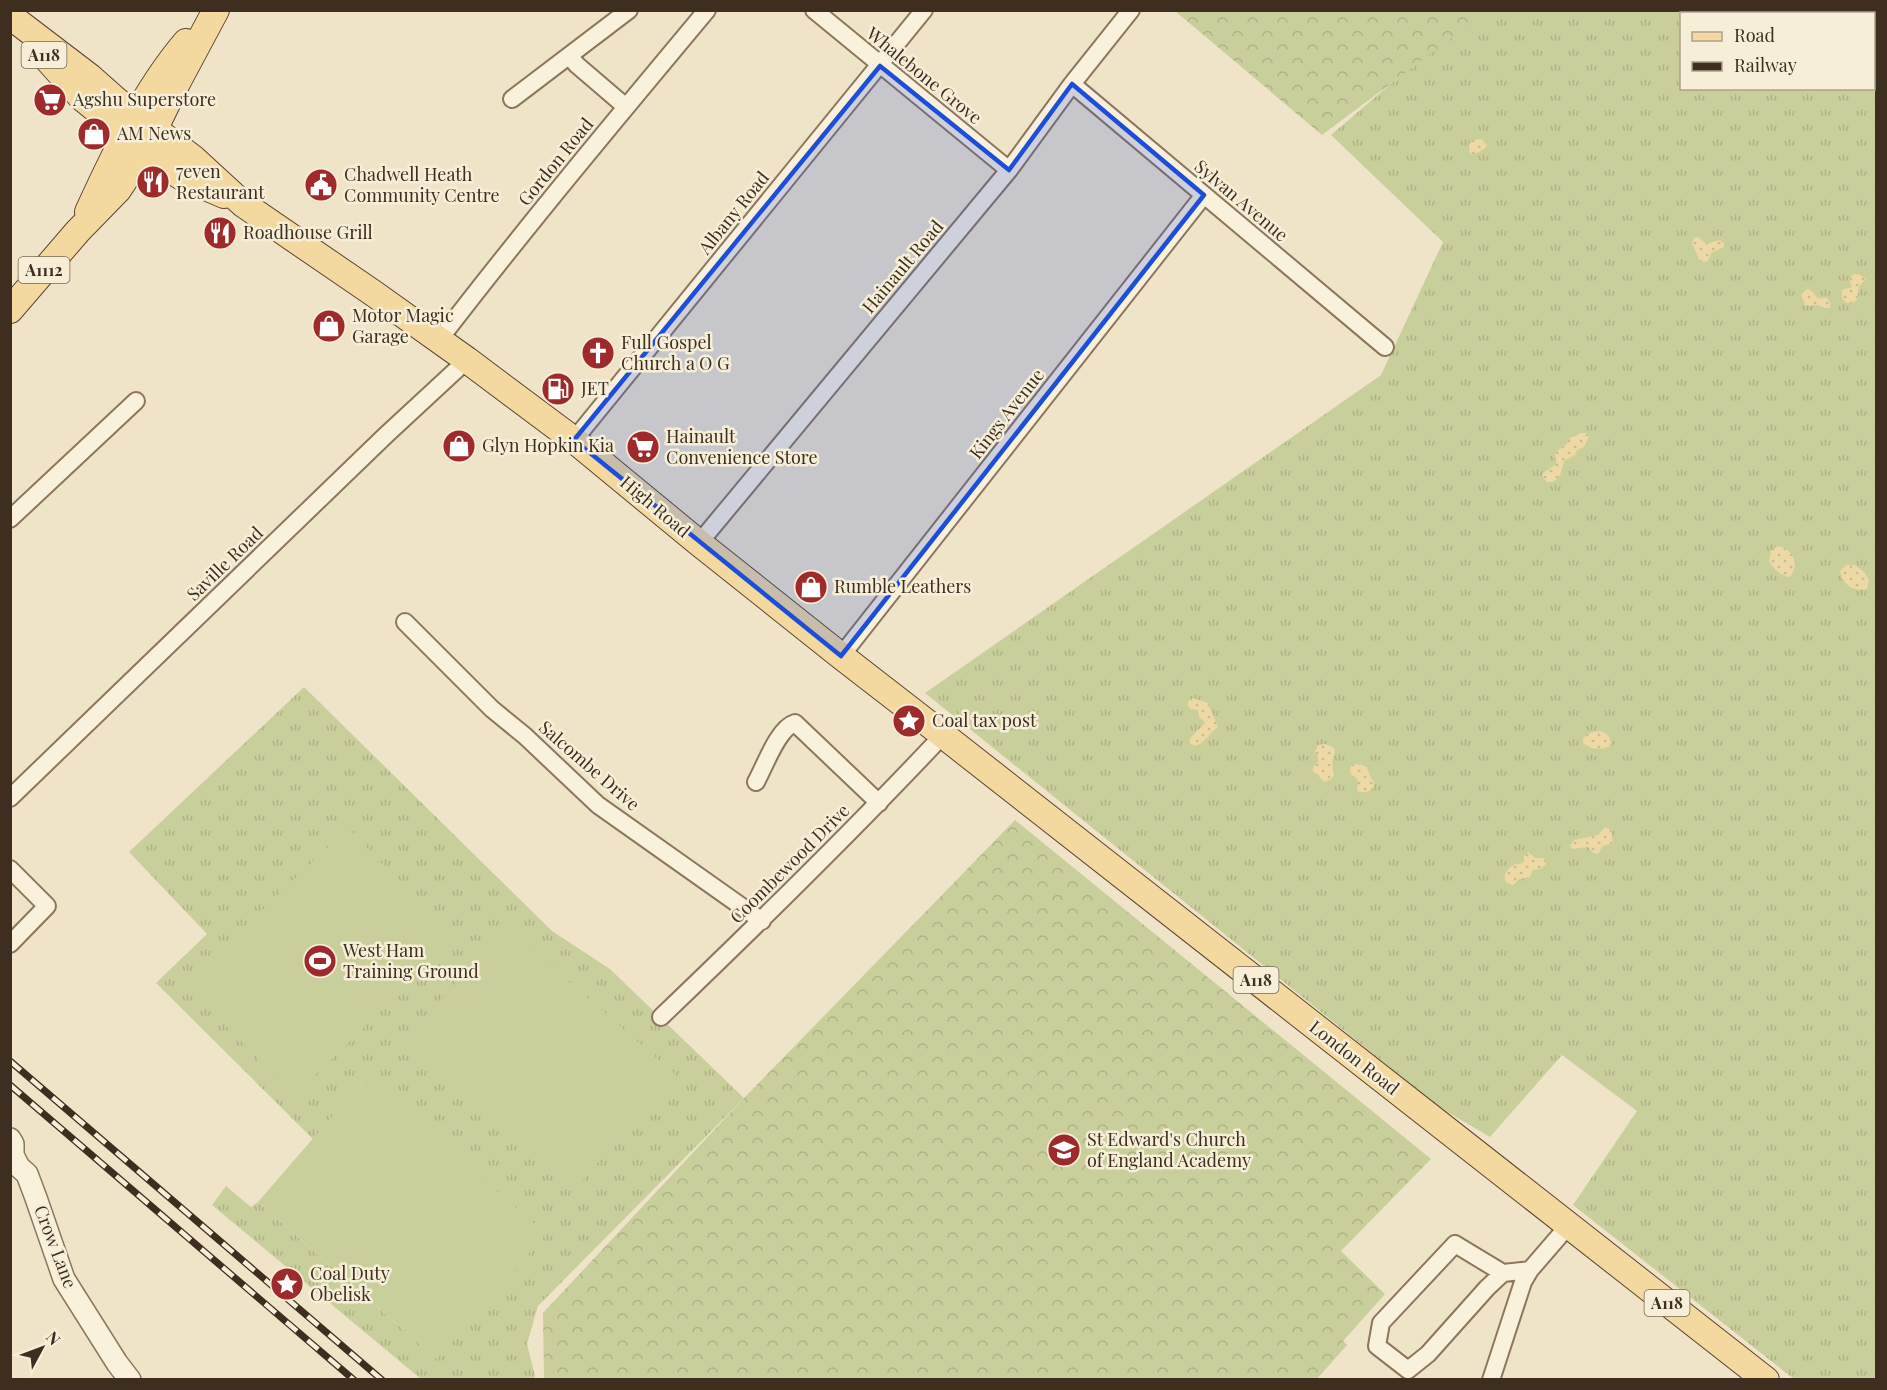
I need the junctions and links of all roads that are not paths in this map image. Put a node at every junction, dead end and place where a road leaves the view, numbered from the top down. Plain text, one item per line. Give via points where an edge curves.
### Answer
1 (215, 10) edge
2 (629, 10) edge
3 (707, 10) edge
4 (814, 10) edge
5 (924, 10) edge
6 (1131, 10) edge
7 (10, 17) edge
8 (569, 56) junction
9 (880, 66) junction
10 (1071, 84) junction
11 (512, 99) dead end
12 (626, 107) junction
13 (140, 132) junction
14 (1009, 170) junction
15 (1204, 195) junction
16 (10, 310) edge
17 (439, 340) junction
18 (1385, 347) dead end
19 (467, 360) junction
20 (136, 401) dead end
21 (574, 440) junction
22 (13, 512) edge
23 (699, 543) junction
24 (405, 622) dead end
25 (841, 656) junction
26 (943, 735) junction
27 (756, 782) dead end
28 (10, 798) edge
29 (879, 803) junction
30 (10, 869) edge
31 (762, 921) junction
32 (10, 944) edge
33 (661, 1017) dead end
34 (10, 1139) edge
35 (1568, 1226) junction
36 (1530, 1270) junction
37 (1503, 1273) junction
38 (130, 1380) edge
39 (1491, 1380) edge
40 (1766, 1380) edge

1 - 13 main road, A1112 via 160,74
2 - 8 street
3 - 12 street, Gordon Road
4 - 9 street, Whalebone Grove
5 - 9 street, Albany Road
6 - 10 street, Hainault Road
7 - 13 main road, High Road / A118 via 90,77
8 - 11 street
8 - 12 street
9 - 14 street, Whalebone Grove
9 - 21 street, Albany Road
10 - 14 street, Hainault Road
10 - 15 street, Sylvan Avenue
12 - 17 street, Gordon Road
13 - 16 main road, A1112 via 107,170 82,226
13 - 17 main road, High Road / A118 via 182,177 243,204
14 - 23 street, Hainault Road
15 - 18 street, Sylvan Avenue
15 - 25 street, Kings Avenue
17 - 19 main road, High Road / A118
19 - 21 main road, High Road / A118
19 - 28 street, Saville Road
20 - 22 street
21 - 23 main road, High Road / A118
23 - 25 main road, High Road / A118
24 - 31 street, Salcombe Drive via 490,707 598,805
25 - 26 main road, High Road / A118
26 - 29 street, Coombewood Drive
26 - 35 main road, London Road / A118
27 - 29 street via 779,736 795,723
29 - 31 street, Coombewood Drive
30 - 32 street via 47,906
31 - 33 street, Coombewood Drive
34 - 38 street, Crow Lane via 13,1155 27,1174 63,1279
35 - 36 street
35 - 40 main road, London Road / A118
36 - 37 street
36 - 39 street
37 - 37 street via 1428,1354 1408,1370 1377,1346 1381,1323 1455,1244

